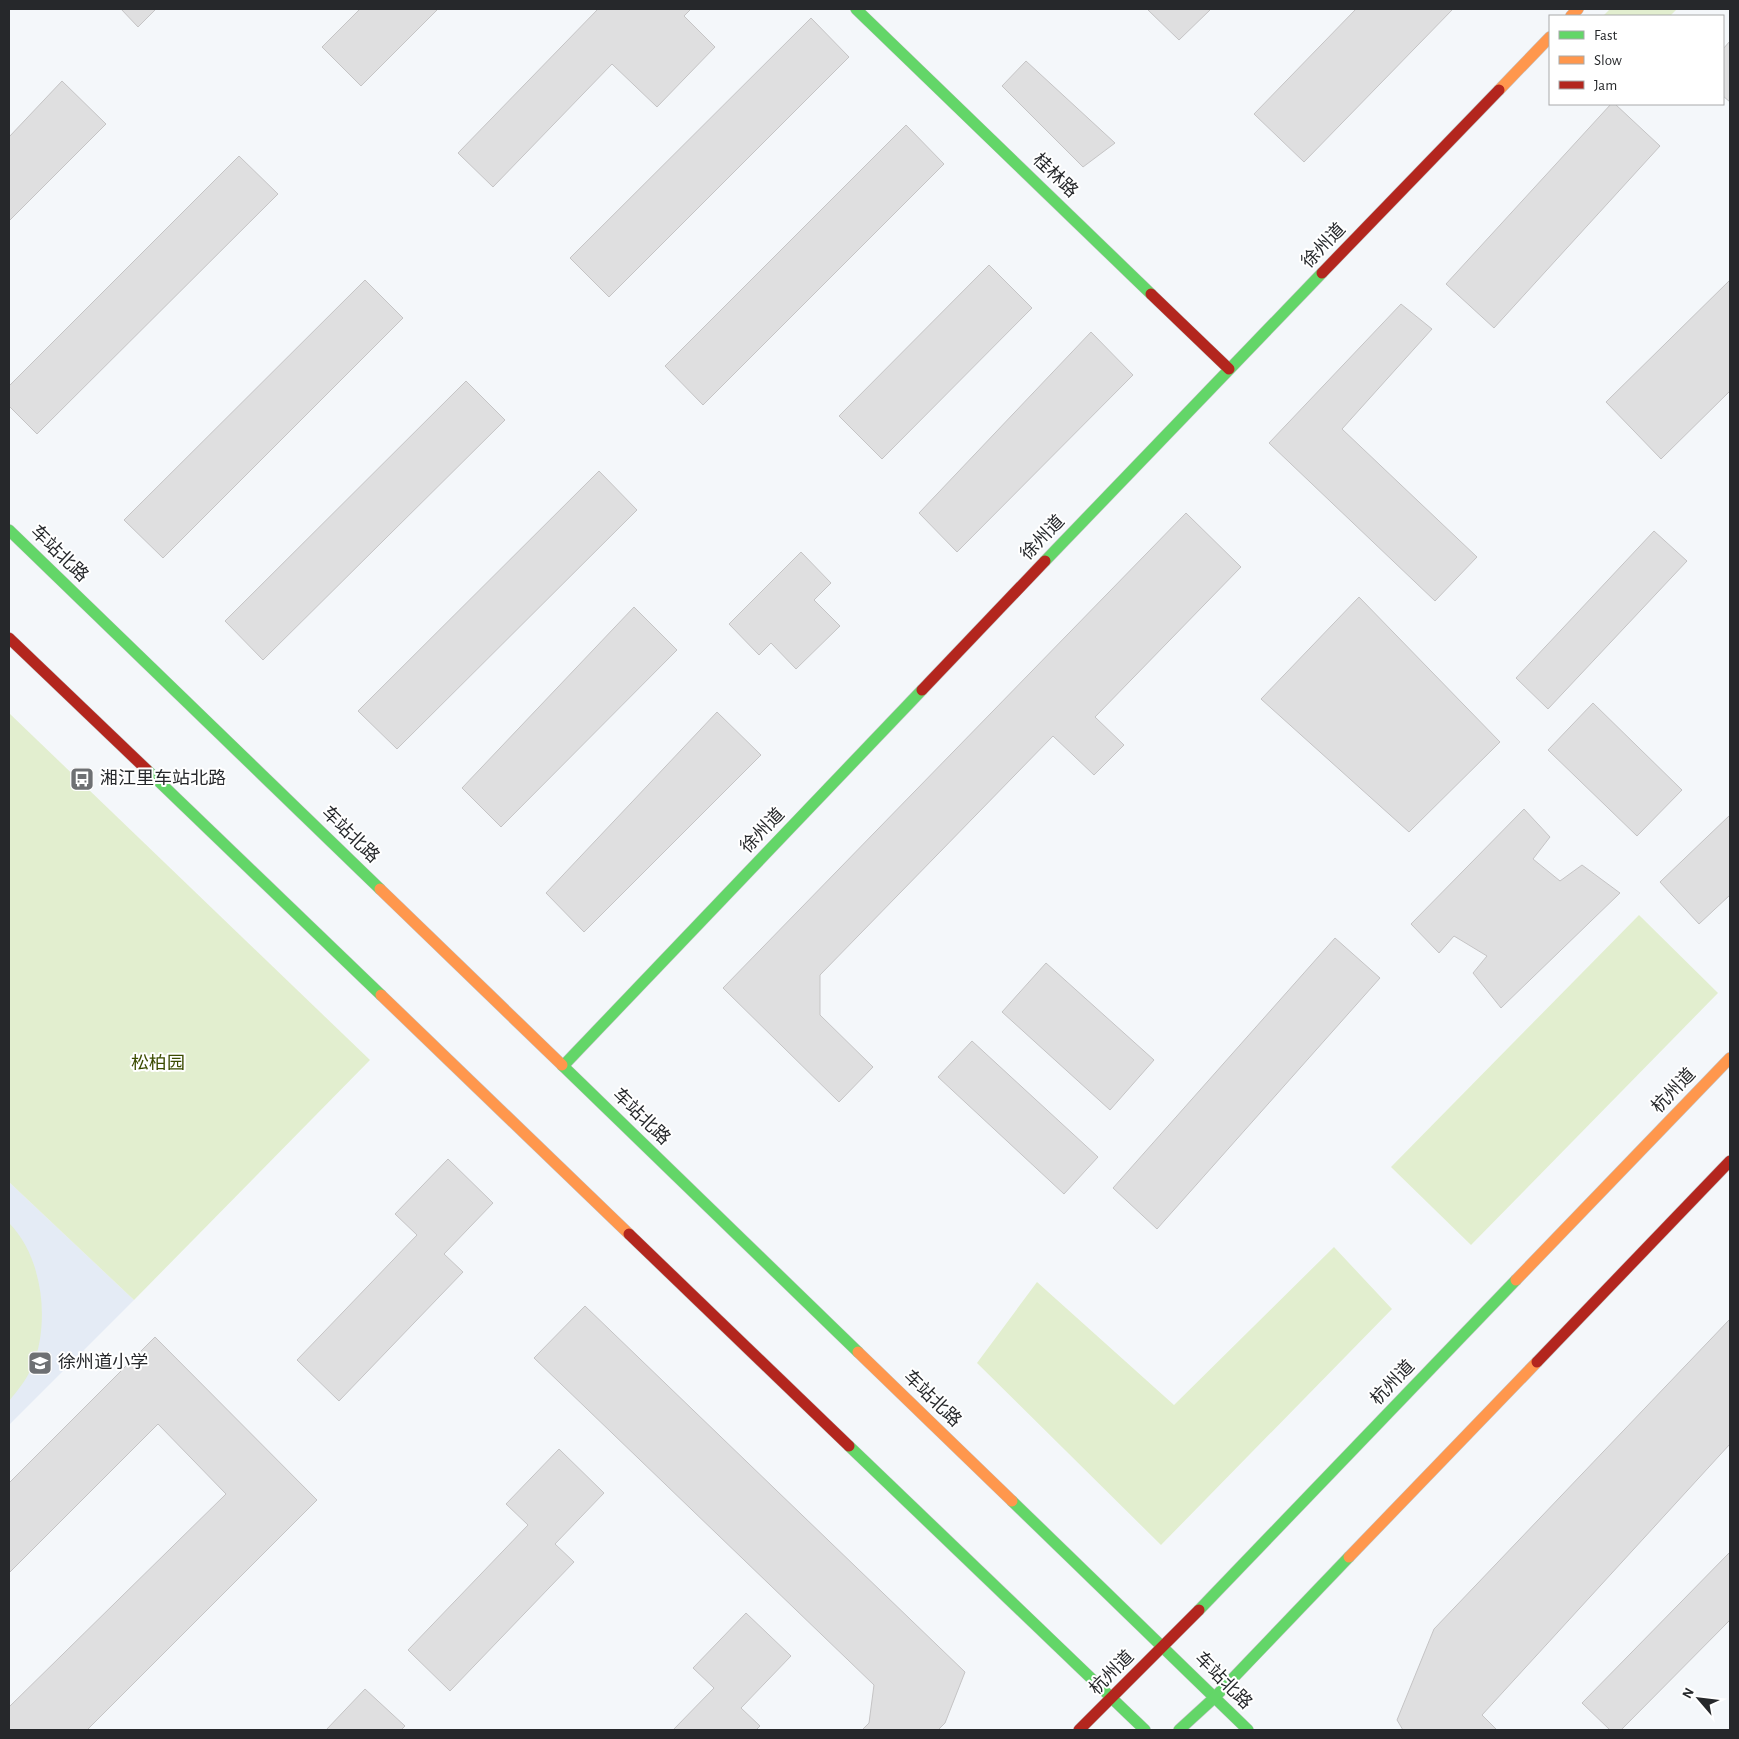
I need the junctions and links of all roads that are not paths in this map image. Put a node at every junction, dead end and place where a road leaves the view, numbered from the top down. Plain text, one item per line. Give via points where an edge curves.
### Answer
1 (856, 9) edge
2 (1549, 38) edge
3 (1229, 369) junction
4 (9, 530) edge
5 (9, 638) edge
6 (1730, 1058) edge
7 (563, 1066) junction
8 (1730, 1161) edge
9 (1163, 1646) junction
10 (1111, 1698) junction
11 (1214, 1698) junction
12 (1080, 1730) edge
13 (1145, 1730) edge
14 (1179, 1730) edge
15 (1248, 1730) edge

1 - 3 main road, 桂林路
2 - 3 main road, 徐州道
3 - 7 main road, 徐州道
4 - 7 main road, 车站北路
5 - 10 main road
6 - 9 main road, 杭州道
7 - 9 main road, 车站北路
8 - 11 main road
9 - 10 main road, 杭州道
9 - 11 main road, 车站北路
10 - 12 main road, 杭州道
10 - 13 main road
11 - 14 main road
11 - 15 main road, 车站北路

